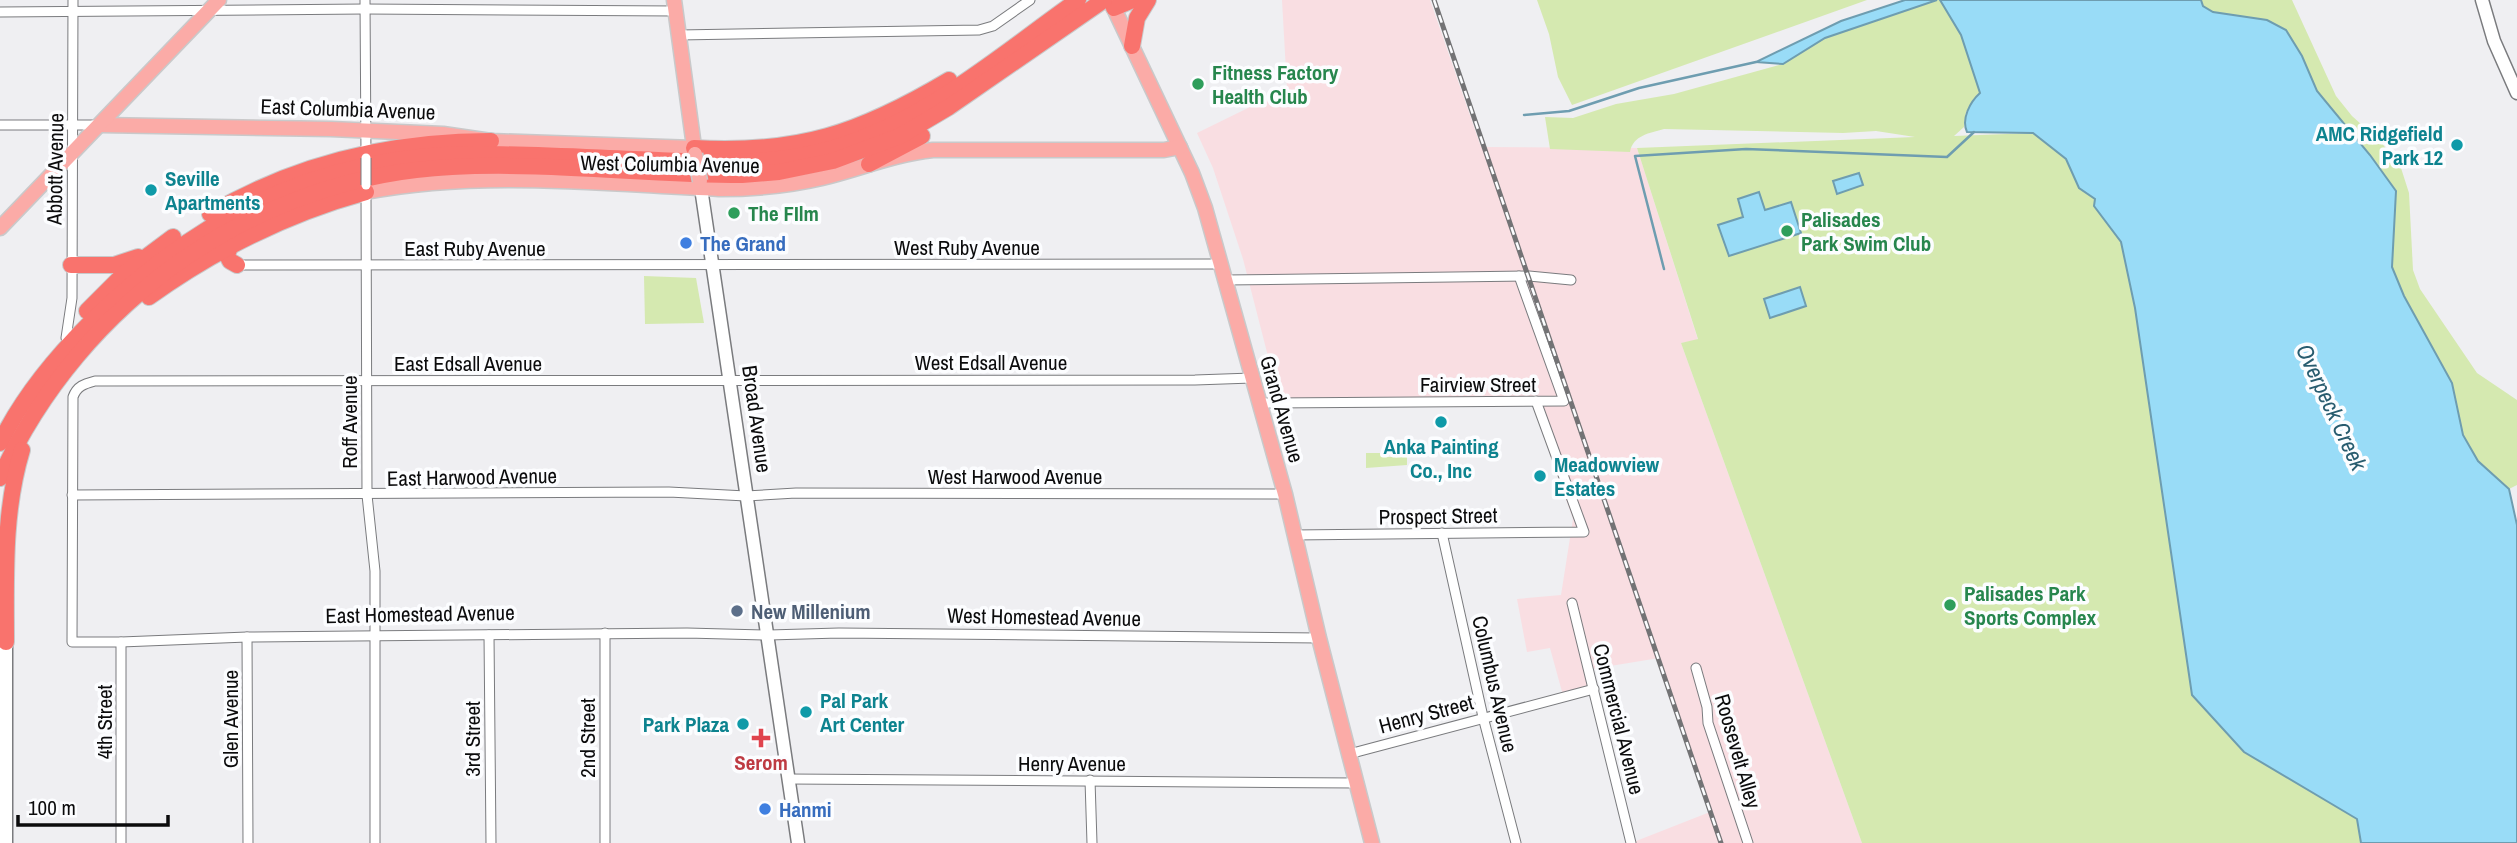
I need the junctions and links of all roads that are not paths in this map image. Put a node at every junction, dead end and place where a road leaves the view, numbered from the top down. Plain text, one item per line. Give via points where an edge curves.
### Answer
1 (73, 0) edge
2 (219, 0) edge
3 (1030, 0) edge
4 (1078, 0) edge
5 (1133, 0) edge
6 (1148, 0) edge
7 (2482, 0) edge
8 (1106, 3) edge
9 (365, 5) edge
10 (675, 6) edge
11 (0, 12) edge
12 (74, 12) junction
13 (208, 12) junction
14 (679, 35) junction
15 (1132, 46) junction
16 (1004, 52) junction
17 (1023, 57) junction
18 (2517, 93) edge
19 (0, 125) edge
20 (73, 125) junction
21 (101, 125) junction
22 (366, 132) junction
23 (491, 141) junction
24 (1180, 148) junction
25 (694, 151) junction
26 (71, 155) junction
27 (366, 155) junction
28 (869, 164) junction
29 (700, 184) junction
30 (366, 189) junction
31 (0, 228) edge
32 (231, 244) junction
33 (159, 247) junction
34 (1221, 264) junction
35 (71, 265) junction
36 (237, 265) joint
37 (365, 265) junction
38 (713, 266) junction
39 (1519, 276) junction
40 (1225, 280) junction
41 (1571, 280) dead end
42 (96, 335) junction
43 (64, 344) junction
44 (1252, 378) junction
45 (367, 381) junction
46 (731, 381) junction
47 (1536, 401) junction
48 (1260, 403) junction
49 (32, 417) junction
50 (2, 439) edge
51 (0, 478) edge
52 (1285, 494) junction
53 (72, 495) junction
54 (367, 495) junction
55 (746, 496) junction
56 (1442, 533) junction
57 (1293, 535) junction
58 (1572, 603) dead end
59 (605, 634) junction
60 (489, 635) junction
61 (769, 635) junction
62 (376, 636) junction
63 (247, 637) junction
64 (1319, 638) junction
65 (3, 642) edge
66 (121, 642) junction
67 (1696, 668) dead end
68 (1594, 689) junction
69 (1483, 717) junction
70 (1349, 754) junction
71 (788, 779) junction
72 (1090, 780) junction
73 (1357, 783) junction
74 (6, 843) edge
75 (121, 843) edge
76 (248, 843) edge
77 (375, 843) edge
78 (491, 843) edge
79 (605, 843) edge
80 (797, 843) edge
81 (1092, 843) edge
82 (1372, 843) edge
83 (1516, 843) edge
84 (1632, 843) edge
85 (1748, 843) edge

1 - 12 street, Abbott Avenue
2 - 13 main road
3 - 14 street via 979,30
4 - 16 highway
5 - 8 highway
6 - 15 highway via 1137,18
7 - 18 main road
8 - 15 main road, Grand Avenue
8 - 17 highway
9 - 10 street
9 - 13 street
9 - 22 street, Roff Avenue
10 - 14 main road, Broad Avenue
11 - 12 street
12 - 13 street
12 - 20 street, Abbott Avenue
13 - 21 main road
14 - 25 main road, Broad Avenue
15 - 24 main road, Grand Avenue
16 - 25 highway via 890,113 824,138 766,149
16 - 43 highway via 903,121 853,142 801,156 729,162 456,154 384,162 313,180 245,208 181,244
17 - 28 highway via 940,125
17 - 42 highway via 900,136 851,156 797,169 724,175 451,167 326,189 258,215 195,250 136,295
19 - 20 street, East Columbia Avenue
20 - 21 street, East Columbia Avenue
20 - 26 street, Abbott Avenue
21 - 22 main road, East Columbia Avenue
21 - 26 main road
22 - 23 main road, East Columbia Avenue via 443,134
22 - 27 street, Roff Avenue
23 - 25 main road, East Columbia Avenue
23 - 27 highway via 422,144
24 - 28 main road, West Columbia Avenue via 942,150
24 - 34 main road, Grand Avenue
25 - 29 main road, Broad Avenue, bridge
26 - 31 main road
26 - 35 street, Abbott Avenue
27 - 30 street, Roff Avenue, bridge
27 - 33 highway via 314,166 257,189
28 - 29 main road, West Columbia Avenue via 789,184 743,188
29 - 30 main road, West Columbia Avenue via 471,180
29 - 38 main road, Broad Avenue
30 - 32 highway
30 - 37 street, Roff Avenue
32 - 36 highway via 227,255
32 - 42 highway
33 - 35 highway via 122,264
33 - 43 highway via 117,281
34 - 38 street, West Ruby Avenue
34 - 40 main road, Grand Avenue
35 - 43 street, Abbott Avenue via 72,298
36 - 37 street, East Ruby Avenue
37 - 38 street, East Ruby Avenue
37 - 45 street, Roff Avenue
38 - 46 main road, Broad Avenue
39 - 40 street
39 - 41 street
39 - 47 street, Fairview Street via 1563,401
40 - 44 main road, Grand Avenue
42 - 49 highway
43 - 50 highway
44 - 46 street, West Edsall Avenue
44 - 48 main road, Grand Avenue
45 - 46 street, East Edsall Avenue
45 - 53 street, East Edsall Avenue via 95,381 79,387 73,397
45 - 54 street, Roff Avenue
46 - 55 main road, Broad Avenue
47 - 48 street, Fairview Street
47 - 56 street, Prospect Street via 1584,532
48 - 52 main road, Grand Avenue
49 - 51 highway
49 - 65 highway via 9,504
52 - 55 street, West Harwood Avenue
52 - 57 main road, Grand Avenue
53 - 54 street, East Harwood Avenue
53 - 66 street, East Homestead Avenue via 72,642
54 - 55 street, East Harwood Avenue via 691,492
54 - 62 street, Roff Avenue
55 - 61 main road, Broad Avenue
56 - 57 street, Prospect Street
56 - 69 street, Columbus Avenue
57 - 64 main road, Grand Avenue
58 - 68 street, Commercial Avenue
59 - 60 street, East Homestead Avenue
59 - 61 street, East Homestead Avenue
59 - 79 street, 2nd Street
60 - 62 street, East Homestead Avenue
60 - 78 street, 3rd Street
61 - 64 street, West Homestead Avenue
61 - 71 main road, Broad Avenue
62 - 63 street, East Homestead Avenue
62 - 77 street, Roff Avenue
63 - 66 street, East Homestead Avenue
63 - 76 street, Glen Avenue
64 - 70 main road, Grand Avenue
65 - 74 main road
66 - 75 street, 4th Street
67 - 85 street, Roosevelt Alley via 1708,723
68 - 69 street, Henry Street
68 - 84 street, Commercial Avenue
69 - 70 street, Henry Street
69 - 83 street, Columbus Avenue
70 - 73 main road, Grand Avenue
71 - 72 street, Henry Avenue
71 - 80 main road, Broad Avenue
72 - 73 street, Henry Avenue
72 - 81 street
73 - 82 main road, Grand Avenue

